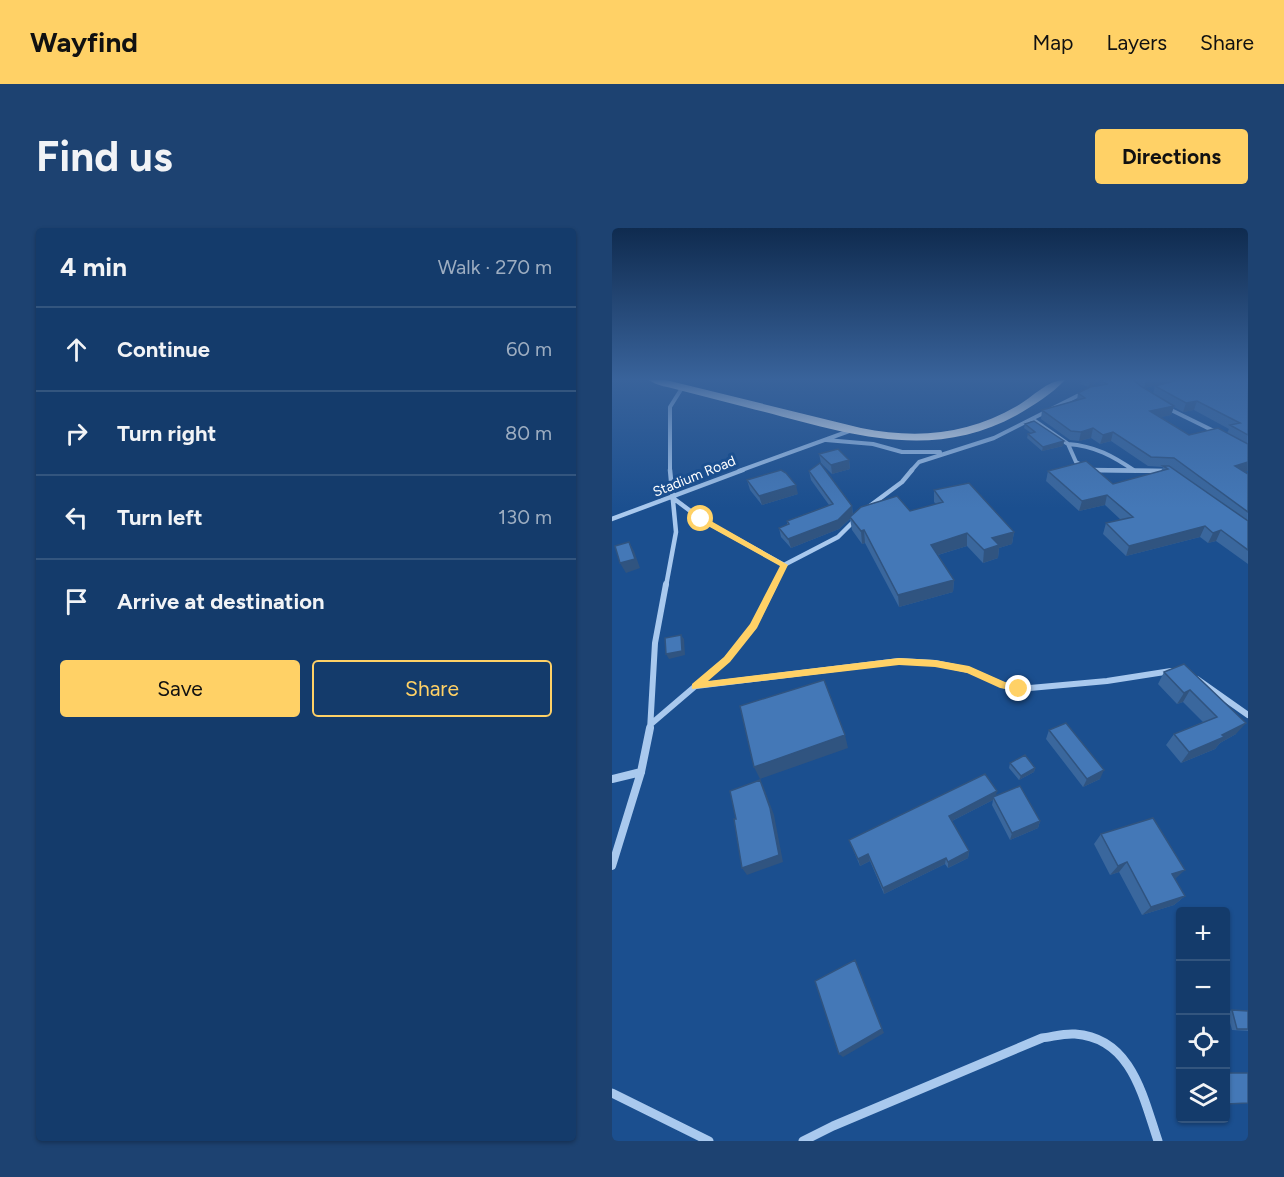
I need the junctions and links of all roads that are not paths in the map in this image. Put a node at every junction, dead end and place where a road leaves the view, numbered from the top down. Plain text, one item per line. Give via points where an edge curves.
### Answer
1 (670, 423) edge
2 (823, 423) edge
3 (993, 423) edge
4 (1025, 423) edge
5 (1037, 423) edge
6 (1196, 423) edge
7 (853, 430) junction
8 (1221, 435) edge
9 (822, 440) junction
10 (1068, 444) junction
11 (946, 452) junction
12 (1135, 471) junction
13 (1167, 471) edge
14 (673, 498) junction
15 (612, 519) edge
16 (784, 565) junction
17 (1177, 670) edge
18 (1188, 673) edge
19 (696, 687) junction
20 (1248, 715) edge
21 (651, 724) junction
22 (641, 772) junction
23 (612, 779) edge
24 (612, 866) edge
25 (612, 1094) edge
26 (710, 1141) edge
27 (803, 1141) edge
28 (1158, 1141) edge

1 - 14 street
2 - 7 highway
3 - 7 highway via 969,432 916,439
4 - 11 street via 994,438
5 - 10 street
6 - 8 street
7 - 9 street, Stadium Road
9 - 11 street via 873,444 902,452
9 - 14 street, Stadium Road
10 - 12 street via 1108,451
10 - 12 street via 1077,462 1090,470
11 - 16 street via 919,462 902,482 871,504 838,537
12 - 13 street
14 - 15 street, Stadium Road
14 - 16 street via 701,519
14 - 21 street via 676,532 656,643
16 - 19 street via 754,626 727,659
17 - 19 street via 1019,689 969,670 899,661
18 - 20 street
19 - 21 street
21 - 22 street
22 - 23 street
22 - 24 street
25 - 26 street
27 - 28 street via 1042,1038 1075,1034 1119,1053 1135,1075

